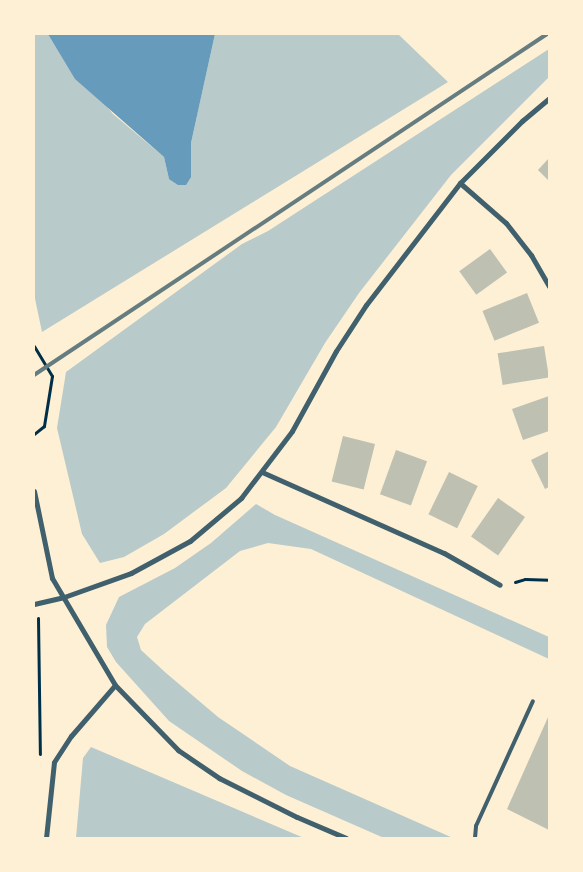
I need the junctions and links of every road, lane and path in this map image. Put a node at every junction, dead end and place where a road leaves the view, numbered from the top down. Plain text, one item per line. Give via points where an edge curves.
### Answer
1 (549, 98) edge
2 (460, 183) junction
3 (549, 286) edge
4 (34, 346) edge
5 (34, 434) edge
6 (262, 472) junction
7 (34, 491) edge
8 (549, 580) edge
9 (500, 585) joint
10 (64, 597) junction
11 (36, 604) edge
12 (34, 681) edge
13 (39, 684) junction
14 (115, 685) junction
15 (533, 701) dead end
16 (54, 762) junction
17 (46, 838) edge
18 (346, 838) edge
19 (474, 838) edge

1 - 2 street
2 - 3 street via 506,223 531,255
2 - 6 street via 366,305 336,351 292,431
4 - 5 path via 52,376 44,426
6 - 9 street via 427,545
6 - 10 street via 242,498 190,541 131,573
7 - 10 street via 52,578
8 - 9 path via 525,579
10 - 11 street
10 - 14 street
11 - 13 path
12 - 13 path
13 - 16 path via 40,754
14 - 16 street via 71,736
14 - 18 street via 178,750 220,778
15 - 19 lane via 476,826
16 - 17 street

